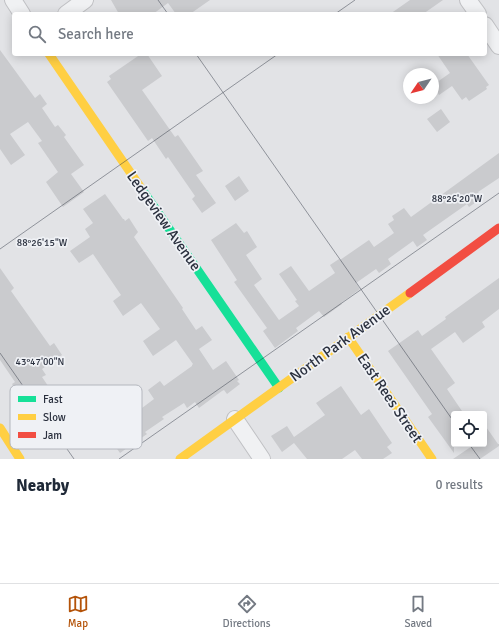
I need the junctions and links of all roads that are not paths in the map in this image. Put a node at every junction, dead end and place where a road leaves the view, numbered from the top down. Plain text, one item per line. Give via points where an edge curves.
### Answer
1 (13, 0) edge
2 (85, 0) edge
3 (468, 0) edge
4 (21, 12) edge
5 (69, 12) edge
6 (477, 12) edge
7 (487, 28) edge
8 (499, 46) edge
9 (50, 56) edge
10 (499, 228) edge
11 (348, 337) junction
12 (279, 388) junction
13 (235, 419) junction
14 (0, 428) edge
15 (10, 444) edge
16 (14, 449) edge
17 (20, 459) edge
18 (180, 459) edge
19 (262, 459) edge
20 (432, 459) edge

1 - 4 street
2 - 5 street
3 - 6 street
7 - 8 street
9 - 12 street, Ledgeview Avenue
10 - 11 street, North Park Avenue
11 - 12 street, North Park Avenue
11 - 20 street, East Rees Street
12 - 13 street, North Park Avenue
13 - 18 street, North Park Avenue
13 - 19 street
14 - 15 street
16 - 17 street

